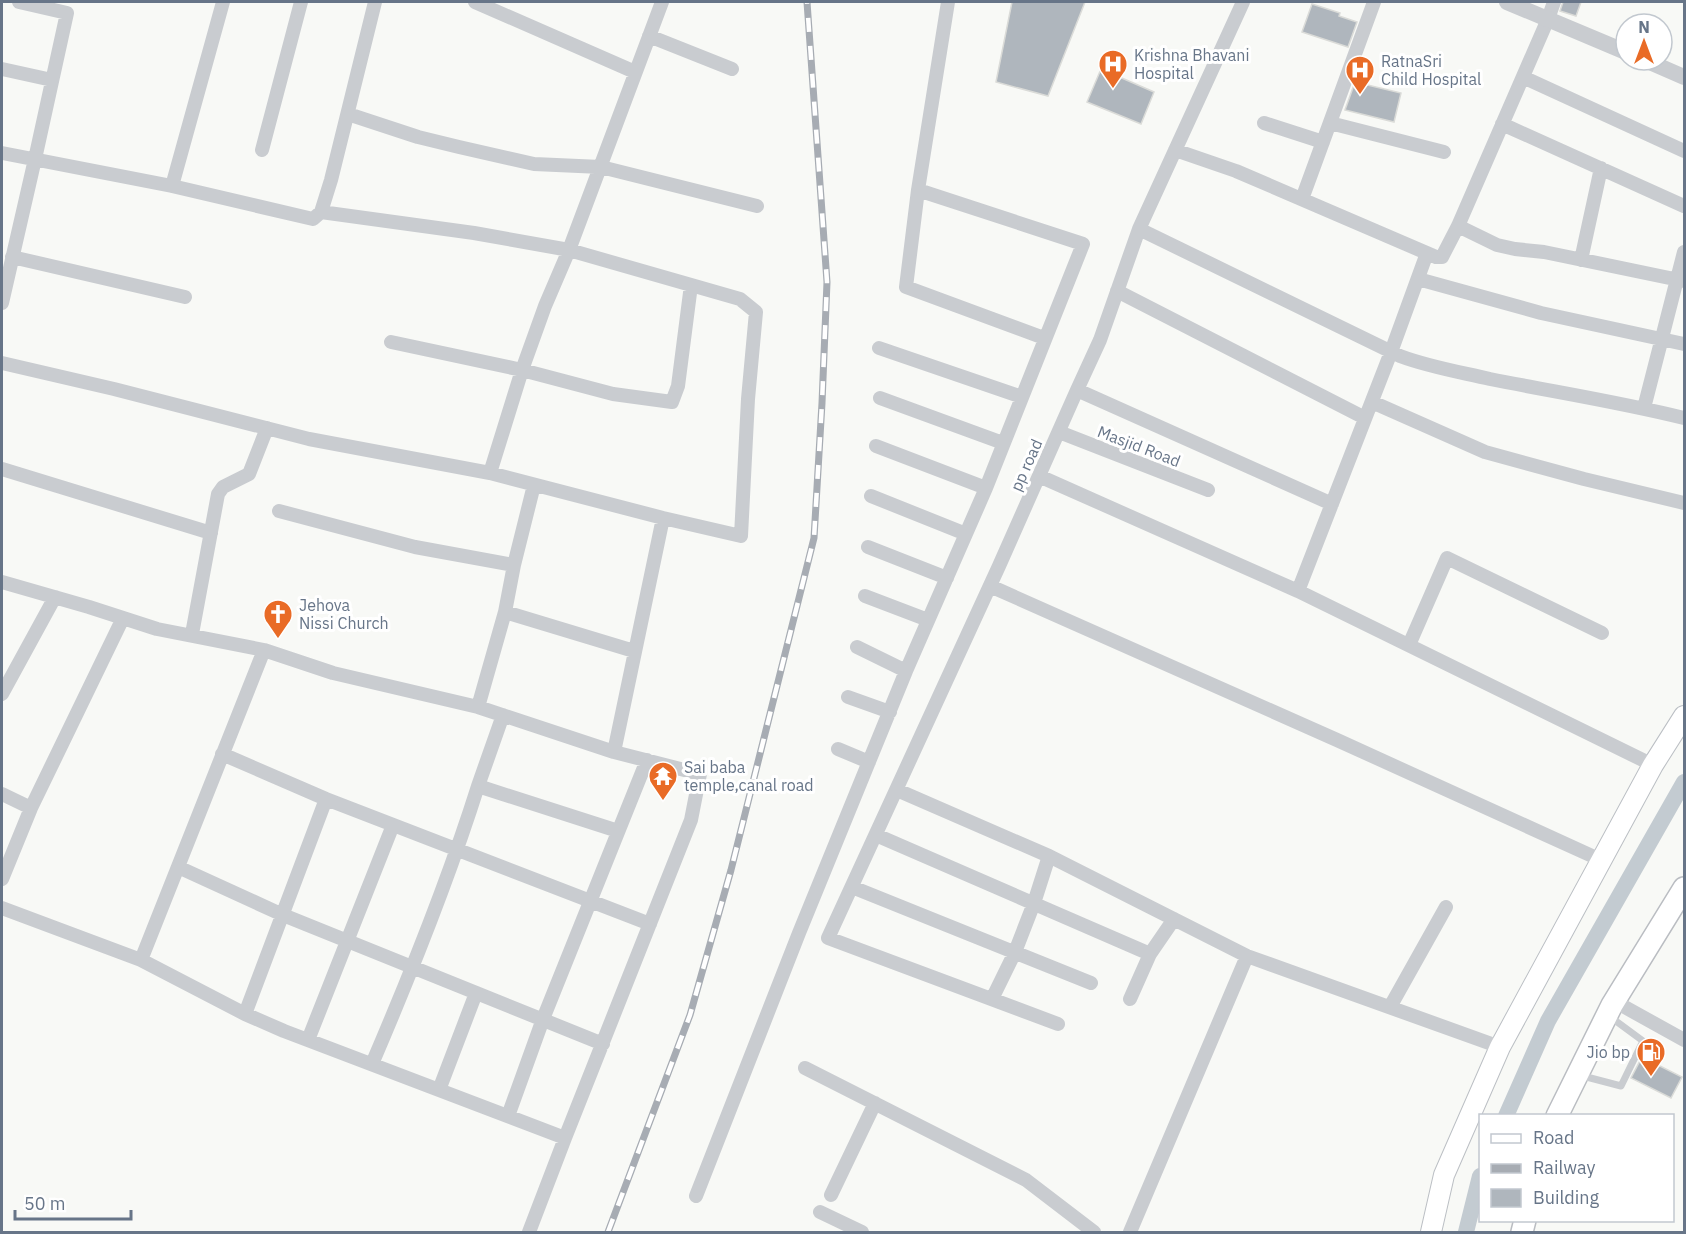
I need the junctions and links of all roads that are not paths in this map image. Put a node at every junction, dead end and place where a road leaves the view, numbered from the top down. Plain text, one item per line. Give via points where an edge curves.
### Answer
1 (19, 2) edge
2 (223, 2) edge
3 (301, 2) edge
4 (375, 2) edge
5 (475, 2) edge
6 (661, 2) edge
7 (948, 2) edge
8 (1243, 2) edge
9 (1374, 2) edge
10 (1507, 2) edge
11 (1554, 2) edge
12 (1548, 19) junction
13 (649, 36) junction
14 (1614, 47) edge
15 (2, 69) edge
16 (732, 69) dead end
17 (635, 72) junction
18 (1523, 77) junction
19 (52, 80) junction
20 (348, 114) junction
21 (1264, 123) dead end
22 (1330, 123) junction
23 (1502, 124) junction
24 (1323, 142) junction
25 (262, 150) dead end
26 (1175, 150) junction
27 (1684, 151) edge
28 (1444, 152) dead end
29 (2, 153) edge
30 (35, 159) junction
31 (601, 167) junction
32 (1601, 168) junction
33 (172, 186) junction
34 (918, 190) junction
35 (1302, 199) junction
36 (757, 206) dead end
37 (1684, 206) edge
38 (321, 212) junction
39 (1458, 226) junction
40 (1139, 229) junction
41 (569, 250) junction
42 (1684, 252) edge
43 (1427, 253) junction
44 (12, 256) junction
45 (1581, 260) junction
46 (1418, 279) junction
47 (1681, 280) edge
48 (691, 285) junction
49 (1117, 291) junction
50 (185, 297) dead end
51 (2, 303) edge
52 (1044, 338) junction
53 (1662, 340) junction
54 (391, 342) dead end
55 (1684, 344) edge
56 (879, 348) dead end
57 (1391, 352) junction
58 (2, 363) edge
59 (522, 370) junction
60 (1077, 390) junction
61 (1022, 397) junction
62 (880, 398) dead end
63 (1372, 402) junction
64 (1644, 408) junction
65 (1365, 418) junction
66 (1684, 418) edge
67 (267, 428) junction
68 (1059, 432) junction
69 (1004, 443) junction
70 (876, 446) dead end
71 (2, 469) edge
72 (490, 473) junction
73 (1039, 476) junction
74 (534, 485) junction
75 (986, 488) junction
76 (1208, 490) dead end
77 (871, 496) dead end
78 (1684, 503) edge
79 (1332, 504) junction
80 (279, 511) dead end
81 (663, 518) junction
82 (211, 533) junction
83 (966, 534) junction
84 (868, 547) dead end
85 (514, 565) junction
86 (947, 578) junction
87 (2, 582) edge
88 (990, 586) junction
89 (1298, 591) junction
90 (865, 596) dead end
91 (55, 597) junction
92 (505, 612) junction
93 (123, 618) junction
94 (928, 620) junction
95 (1602, 633) dead end
96 (192, 634) junction
97 (1408, 645) junction
98 (857, 647) dead end
99 (264, 650) junction
100 (634, 651) junction
101 (906, 671) junction
102 (2, 694) edge
103 (848, 697) dead end
104 (478, 707) junction
105 (890, 712) junction
106 (503, 716) junction
107 (1684, 716) edge
108 (838, 748) dead end
109 (614, 752) junction
110 (222, 754) junction
111 (647, 760) junction
112 (869, 762) junction
113 (1653, 765) junction
114 (478, 786) junction
115 (897, 790) junction
116 (2, 794) edge
117 (326, 799) junction
118 (31, 808) junction
119 (393, 825) junction
120 (618, 831) junction
121 (876, 835) junction
122 (458, 850) junction
123 (1049, 856) junction
124 (1601, 860) junction
125 (178, 867) junction
126 (2, 879) edge
127 (852, 887) junction
128 (1684, 888) edge
129 (589, 901) junction
130 (1034, 903) junction
131 (1446, 907) dead end
132 (2, 908) edge
133 (283, 915) junction
134 (1174, 919) junction
135 (650, 924) junction
136 (348, 941) junction
137 (1015, 952) junction
138 (1150, 954) junction
139 (1247, 956) junction
140 (141, 960) junction
141 (413, 968) junction
142 (1091, 983) dead end
143 (476, 993) junction
144 (992, 999) junction
145 (1130, 999) dead end
146 (1390, 1007) junction
147 (1610, 1008) junction
148 (245, 1014) junction
149 (543, 1019) junction
150 (1058, 1024) dead end
151 (308, 1040) junction
152 (1684, 1040) edge
153 (603, 1044) junction
154 (1500, 1047) junction
155 (372, 1065) junction
156 (805, 1068) dead end
157 (1577, 1075) junction
158 (439, 1090) junction
159 (875, 1103) junction
160 (1558, 1114) edge
161 (508, 1116) junction
162 (565, 1138) junction
163 (831, 1195) dead end
164 (696, 1196) dead end
165 (820, 1212) dead end
166 (530, 1233) edge
167 (862, 1233) edge
168 (1094, 1233) edge
169 (1130, 1233) edge
170 (1431, 1233) edge

1 - 19 street via 67,13
2 - 33 street
3 - 25 street
4 - 20 street
5 - 17 street
6 - 13 street
7 - 34 street
8 - 26 street, pp road
9 - 22 street
10 - 12 street
11 - 12 street
12 - 14 street
12 - 18 street
13 - 16 street
13 - 17 street
15 - 19 street
17 - 31 street
18 - 23 street
18 - 27 street
19 - 30 street
20 - 31 street via 418,137 534,164
20 - 38 street
21 - 24 street
22 - 24 street
22 - 28 street
23 - 32 street
23 - 39 street
24 - 35 street
26 - 35 street
26 - 40 street, pp road
29 - 30 street
30 - 33 street
30 - 44 street
31 - 36 street
31 - 41 street
32 - 37 street
32 - 45 street
33 - 38 street via 313,219
34 - 52 street via 906,287
34 - 52 street via 1083,244
35 - 43 street
38 - 41 street
39 - 43 street via 1442,257
39 - 45 street via 1497,245
40 - 49 street, pp road
40 - 57 street
41 - 48 street
41 - 59 street
42 - 47 street
43 - 46 street
44 - 50 street
44 - 51 street
45 - 47 street
46 - 53 street via 1541,313
46 - 57 street
47 - 53 street
48 - 59 street via 678,386 672,402 613,394
48 - 81 street via 740,299 756,312 741,536
49 - 60 street, pp road
49 - 65 street
52 - 61 street
53 - 55 street
53 - 64 street
54 - 59 street
56 - 61 street
57 - 63 street
57 - 64 street via 1423,365
58 - 67 street
59 - 72 street
60 - 68 street, pp road
60 - 79 street
61 - 69 street
62 - 69 street
63 - 65 street
63 - 78 street via 1485,452
64 - 66 street
65 - 79 street
67 - 72 street
67 - 82 street via 249,474 223,487 218,494
68 - 73 street, pp road
68 - 76 street, Masjid Road
69 - 75 street
70 - 75 street
71 - 82 street
72 - 74 street
73 - 88 street, pp road
73 - 89 street
74 - 81 street
74 - 85 street
75 - 83 street
77 - 83 street
79 - 89 street
80 - 85 street via 415,547
81 - 100 street
82 - 96 street
83 - 86 street
84 - 86 street
85 - 92 street
86 - 94 street
87 - 91 street
88 - 115 street, pp road
88 - 124 street
89 - 97 street
90 - 94 street
91 - 93 street
91 - 102 street
92 - 100 street
92 - 104 street
93 - 96 street via 157,629
93 - 118 street
94 - 101 street
95 - 97 street via 1447,558
96 - 99 street
97 - 113 street
98 - 101 street
99 - 104 street via 333,673
99 - 110 street
100 - 109 street
101 - 105 street
103 - 105 street
104 - 106 street
105 - 112 street
106 - 109 street
106 - 114 street
107 - 113 main road
108 - 112 street
109 - 111 street
110 - 117 street
110 - 125 street
111 - 120 street
111 - 135 street via 700,774 691,820
112 - 164 street
113 - 124 main road
114 - 120 street
114 - 122 street
115 - 121 street, pp road
115 - 123 street
116 - 118 street
117 - 119 street
117 - 133 street
118 - 126 street
119 - 122 street
119 - 136 street
120 - 129 street
121 - 127 street, pp road
121 - 130 street
122 - 129 street
122 - 141 street
123 - 130 street
123 - 134 street
124 - 154 main road
125 - 133 street
125 - 140 street
127 - 137 street
127 - 144 street, pp road via 828,938
128 - 147 main road
129 - 135 street
129 - 149 street
130 - 137 street
130 - 138 street
131 - 146 street
132 - 140 street
133 - 136 street
133 - 148 street
134 - 138 street
134 - 139 street
135 - 153 street
136 - 141 street
136 - 151 street
137 - 142 street
137 - 144 street
138 - 145 street
139 - 146 street
139 - 169 street
140 - 148 street
141 - 143 street
141 - 155 street
143 - 149 street
143 - 158 street
144 - 150 street
146 - 154 street
147 - 152 street
147 - 157 main road
147 - 157 lane via 1642,1041 1621,1086
148 - 151 street
149 - 153 street
149 - 161 street
151 - 155 street
153 - 162 street
154 - 170 main road via 1444,1175
155 - 158 street
156 - 159 street
157 - 160 main road
158 - 161 street
159 - 163 street
159 - 168 street via 1026,1180
161 - 162 street
162 - 166 street
165 - 167 street

